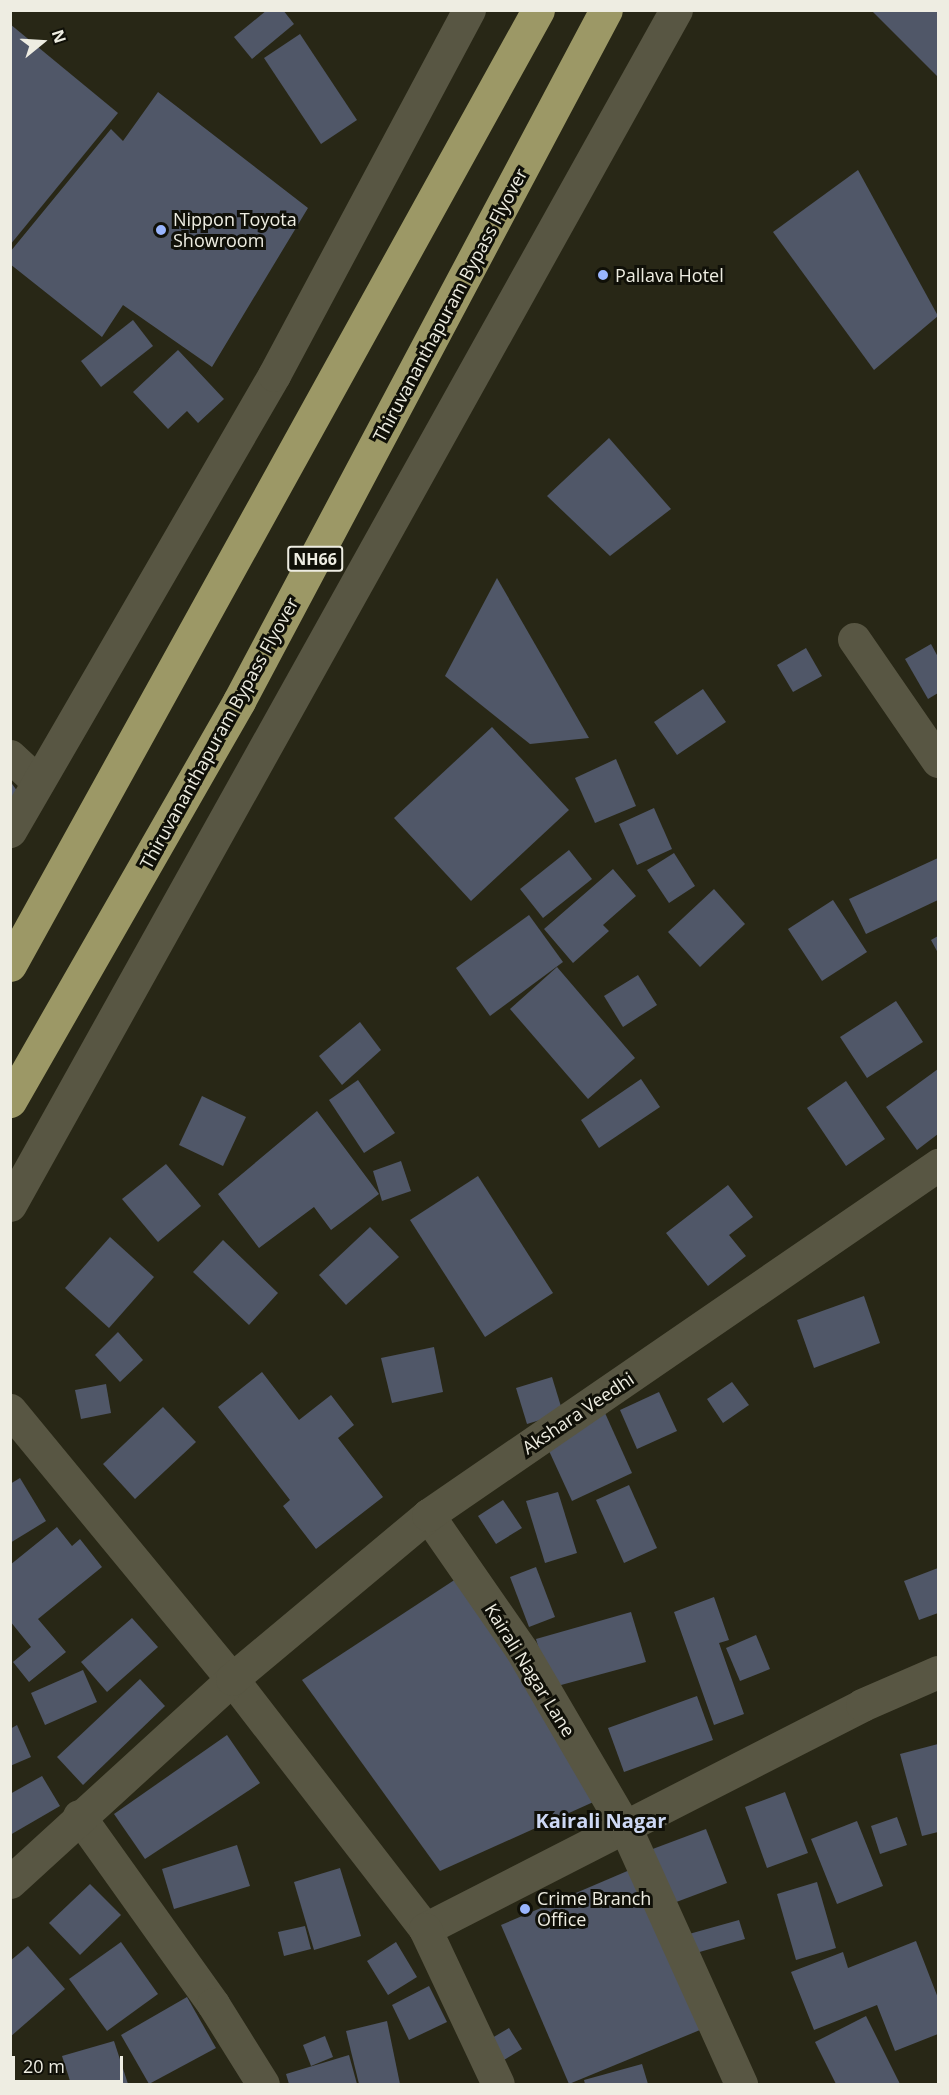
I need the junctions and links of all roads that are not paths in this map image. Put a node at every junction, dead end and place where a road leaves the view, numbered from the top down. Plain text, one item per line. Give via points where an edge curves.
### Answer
1 (470, 10) edge
2 (538, 10) edge
3 (606, 10) edge
4 (676, 10) edge
5 (854, 639) dead end
6 (10, 756) edge
7 (939, 761) edge
8 (38, 782) junction
9 (10, 831) edge
10 (10, 965) edge
11 (10, 1101) edge
12 (939, 1165) edge
13 (10, 1205) edge
14 (10, 1410) edge
15 (428, 1515) junction
16 (939, 1672) edge
17 (232, 1679) junction
18 (79, 1816) junction
19 (626, 1829) junction
20 (10, 1882) edge
21 (425, 1929) junction
22 (251, 2081) edge
23 (498, 2085) edge
24 (741, 2085) edge

1 - 8 street via 274,375
2 - 10 highway
3 - 11 highway, Thiruvananthapuram Bypass Flyover / NH66 via 239,701
4 - 13 street
5 - 7 street
6 - 8 street
8 - 9 street
12 - 15 street, Akshara Veedhi
14 - 17 street
15 - 17 street, Akshara Veedhi
15 - 19 street, Kairali Nagar Lane via 522,1651
16 - 19 street via 862,1705
17 - 18 street, Akshara Veedhi
17 - 21 street
18 - 20 street, Akshara Veedhi
18 - 22 street
19 - 21 street
19 - 24 street, Kairali Nagar Lane
21 - 23 street

